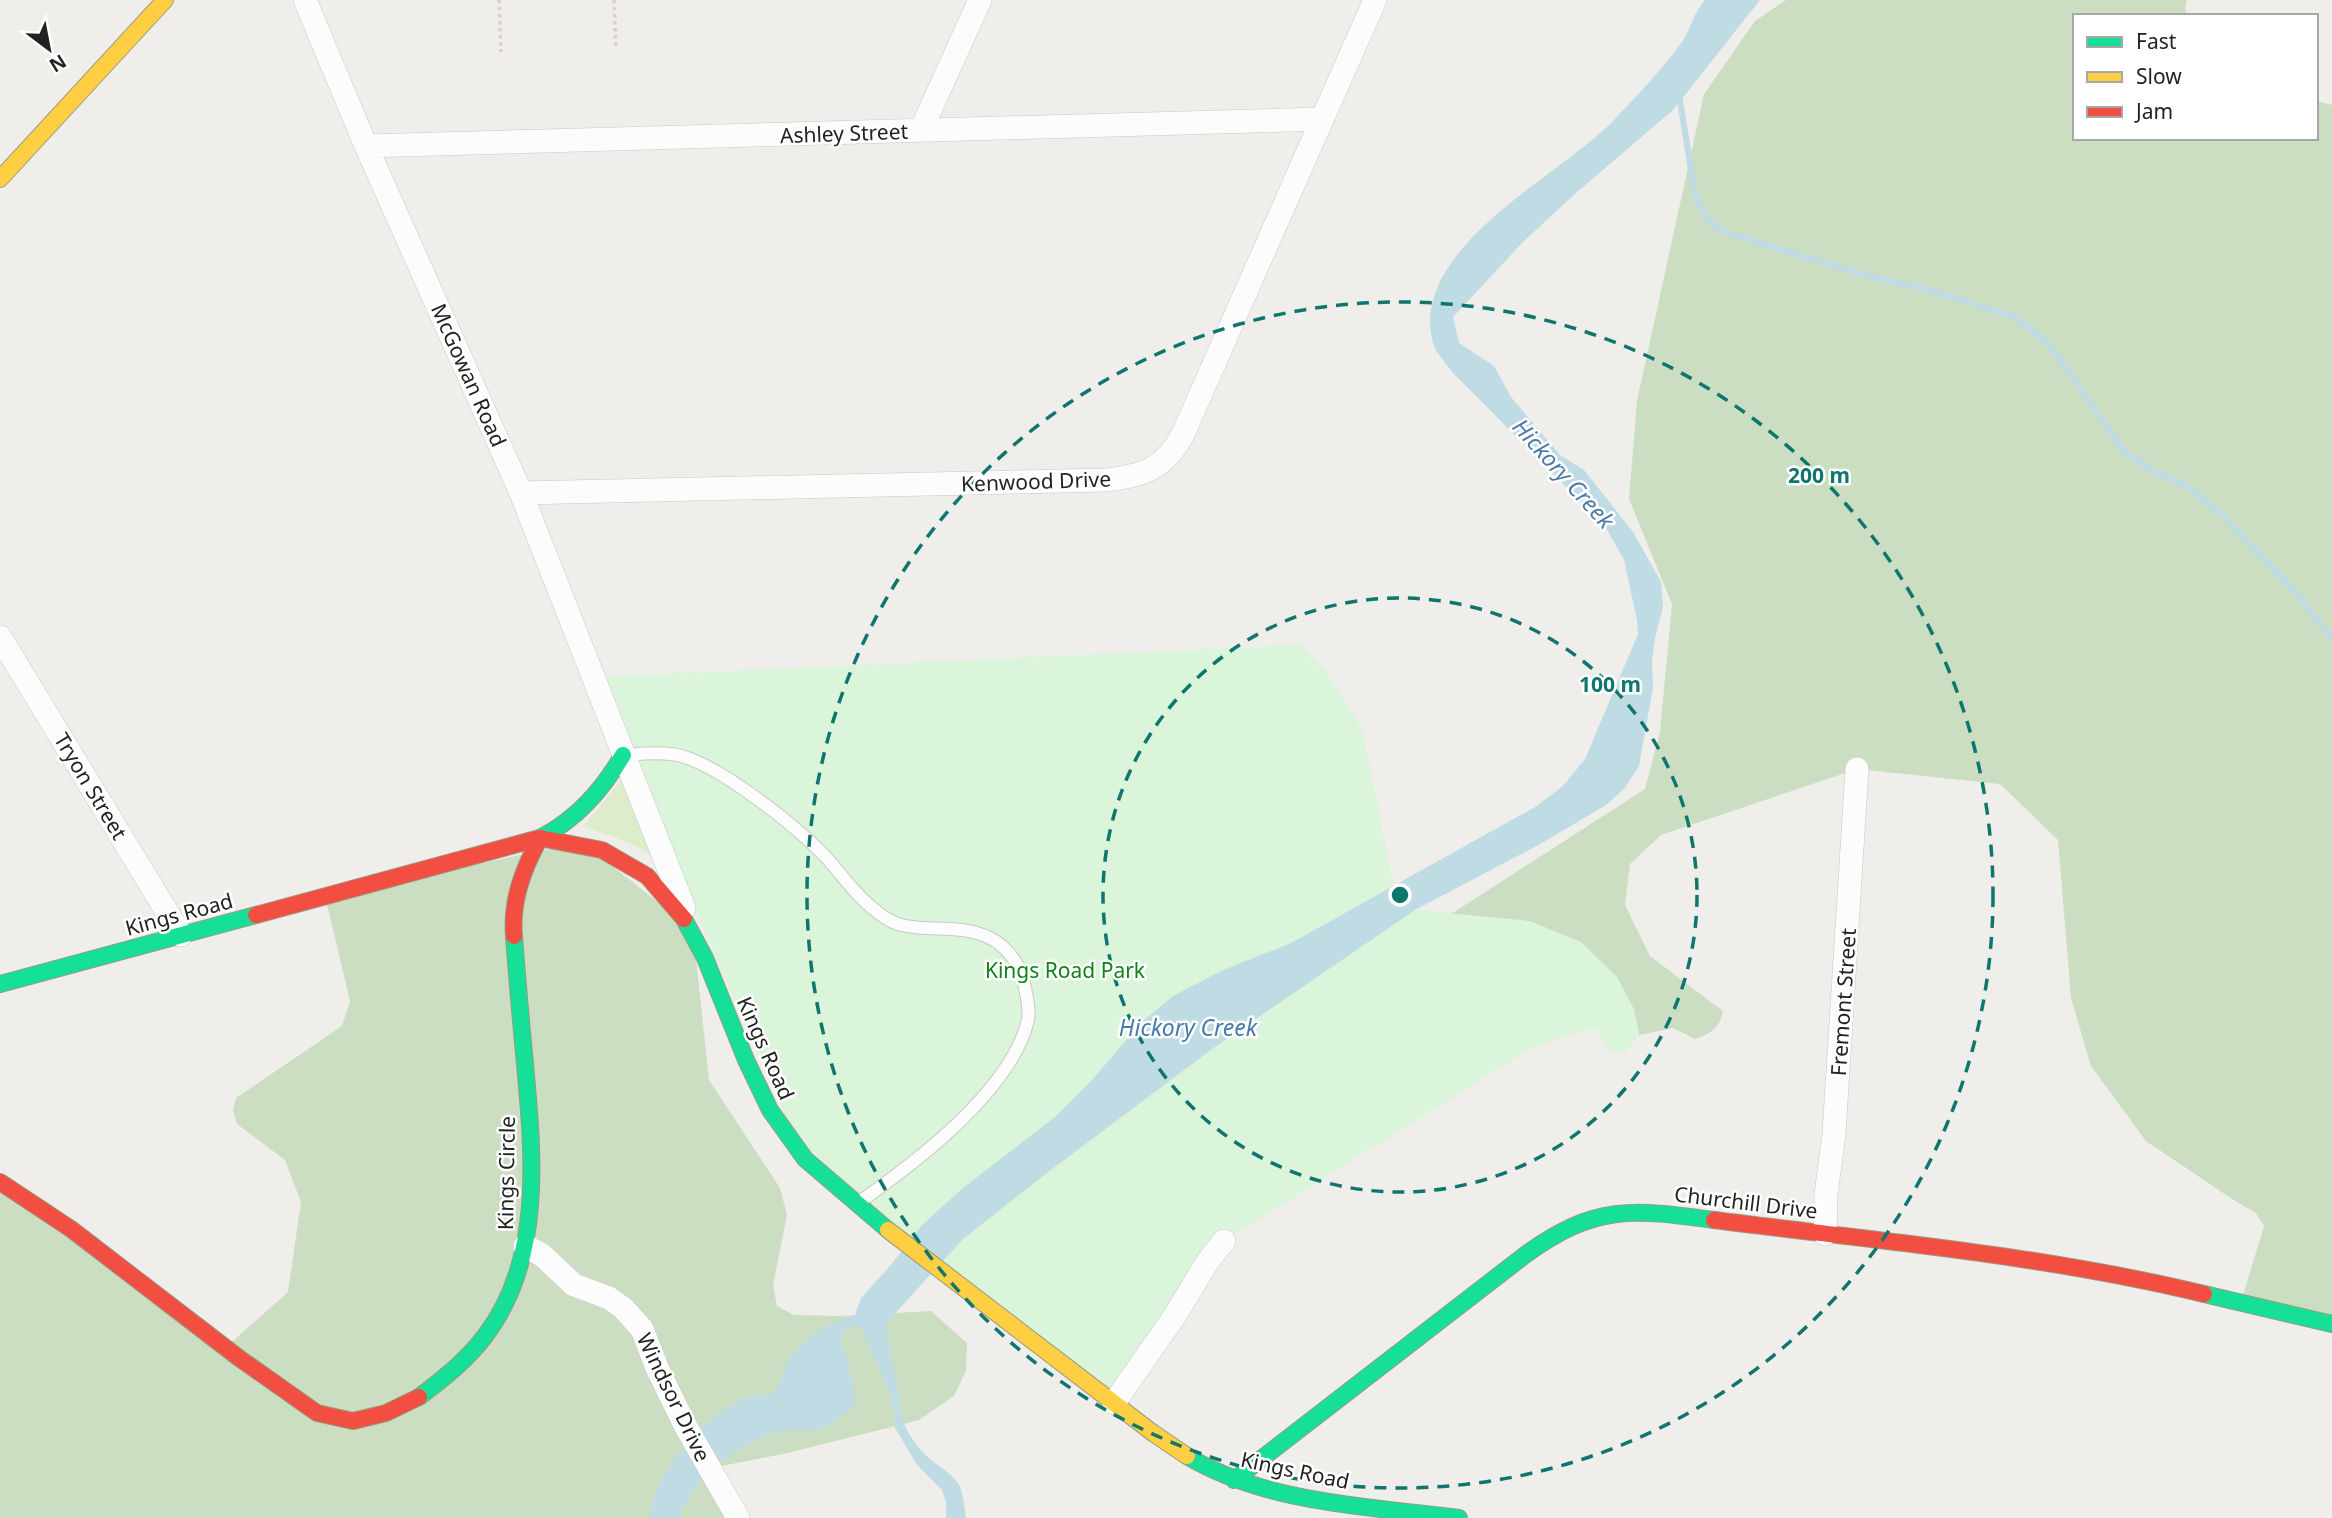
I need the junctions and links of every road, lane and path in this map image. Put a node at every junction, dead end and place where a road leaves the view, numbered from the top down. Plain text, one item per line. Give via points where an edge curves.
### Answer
1 (165, 0) edge
2 (305, 0) edge
3 (499, 0) edge
4 (614, 0) edge
5 (981, 0) edge
6 (1376, 0) edge
7 (616, 48) dead end
8 (501, 52) dead end
9 (1323, 120) junction
10 (921, 131) junction
11 (366, 146) junction
12 (0, 179) edge
13 (522, 493) junction
14 (0, 637) edge
15 (622, 755) junction
16 (1857, 769) dead end
17 (540, 838) junction
18 (693, 930) junction
19 (181, 935) junction
20 (0, 984) edge
21 (0, 1182) edge
22 (855, 1205) junction
23 (1825, 1234) junction
24 (1224, 1241) dead end
25 (525, 1246) junction
26 (2332, 1324) edge
27 (1114, 1403) junction
28 (1234, 1480) junction
29 (738, 1518) edge
30 (1459, 1518) edge

1 - 12 street
2 - 11 street, McGowan Road
3 - 8 path
4 - 7 path
5 - 10 street
6 - 9 street, Kenwood Drive
9 - 10 street, Ashley Street
9 - 13 street, Kenwood Drive via 1182,434 1155,468 1105,480
10 - 11 street, Ashley Street
11 - 13 street, McGowan Road
13 - 15 street, McGowan Road
14 - 19 street, Tryon Street
15 - 17 street via 576,817
15 - 18 street, McGowan Road
15 - 22 lane via 671,754 694,760 772,809 885,918 901,925 962,929 991,938 1016,962 1025,981 1029,1017 1019,1045 982,1099 904,1171
16 - 23 street, Fremont Street
17 - 18 street, Kings Road via 599,847 639,868
17 - 19 street, Kings Road
17 - 25 street, Kings Circle via 515,895 512,917 531,1142
18 - 22 street, Kings Road via 780,1128 802,1156
19 - 20 street, Kings Road
21 - 25 street, Kings Circle via 71,1229 282,1390 317,1413 353,1421 418,1398 452,1372 486,1335 508,1296
22 - 27 street, Kings Road
23 - 26 street, Churchill Drive via 2041,1261 2151,1281
23 - 28 street, Churchill Drive via 1661,1213 1626,1212 1575,1224 1471,1296
24 - 27 street
25 - 29 street, Windsor Drive via 542,1255 574,1285 609,1298 642,1329 686,1427
27 - 28 street, Kings Road via 1197,1462
28 - 30 street, Kings Road via 1376,1508

